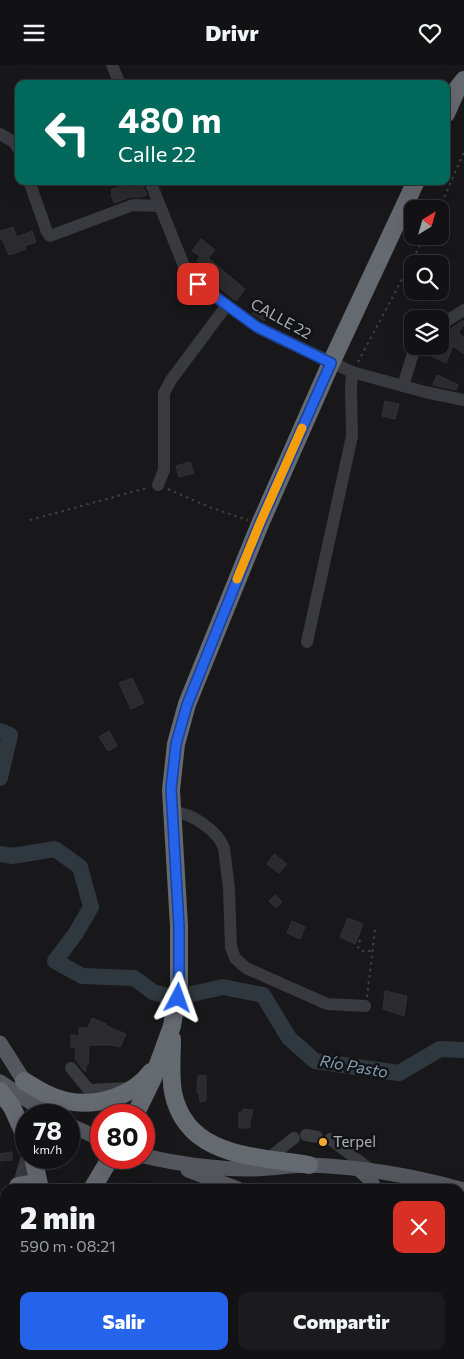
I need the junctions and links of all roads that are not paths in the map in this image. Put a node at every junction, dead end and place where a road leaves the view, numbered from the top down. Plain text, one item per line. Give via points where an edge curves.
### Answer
1 (112, 65) edge
2 (464, 79) edge
3 (118, 80) edge
4 (450, 105) edge
5 (0, 134) edge
6 (15, 144) edge
7 (31, 185) edge
8 (151, 185) edge
9 (414, 185) edge
10 (159, 206) junction
11 (227, 305) junction
12 (464, 310) edge
13 (449, 319) edge
14 (412, 355) edge
15 (331, 363) junction
16 (352, 372) junction
17 (403, 386) junction
18 (464, 400) edge
19 (158, 485) road end
20 (307, 642) dead end
21 (172, 813) junction
22 (366, 1007) road end
23 (174, 1018) junction
24 (0, 1043) edge
25 (158, 1061) junction
26 (71, 1068) dead end
27 (24, 1081) junction
28 (0, 1082) edge
29 (133, 1088) junction
30 (0, 1091) edge
31 (33, 1104) edge
32 (42, 1104) edge
33 (140, 1104) edge
34 (15, 1114) edge
35 (305, 1137) dead end
36 (330, 1139) dead end
37 (268, 1158) junction
38 (155, 1159) edge
39 (168, 1162) junction
40 (310, 1165) junction
41 (24, 1169) edge
42 (36, 1169) edge
43 (104, 1169) edge
44 (366, 1170) junction
45 (19, 1184) edge
46 (39, 1184) edge
47 (95, 1184) edge
48 (225, 1184) edge
49 (372, 1184) edge
50 (444, 1184) edge

1 - 3 street
2 - 4 highway
5 - 6 street
7 - 10 street via 50,235 133,205
8 - 10 street, CALLE 22
9 - 15 highway
10 - 11 street, CALLE 22 via 184,266 198,284
11 - 15 street, CALLE 22 via 257,327
11 - 19 street via 164,393 164,470
12 - 13 street
14 - 17 street
15 - 16 street, CALLE 22
15 - 21 highway via 260,523 185,711 176,744
16 - 17 street, CALLE 22
16 - 20 street via 352,436
17 - 18 street, CALLE 22
21 - 22 street via 190,816 213,831 222,842 229,889 231,947 238,962 246,969 327,1004
21 - 23 highway via 179,926 179,986
23 - 25 highway
23 - 37 highway via 172,1090 184,1123 199,1137 216,1146 238,1154
24 - 27 main road
25 - 29 highway
25 - 33 highway
26 - 29 street via 89,1090
27 - 29 highway via 66,1101 89,1103 112,1099
27 - 32 main road
28 - 31 main road
30 - 34 highway
35 - 37 street
36 - 44 street
37 - 40 highway
38 - 39 main road
39 - 40 main road via 250,1169
39 - 48 main road
40 - 44 main road
41 - 45 street
42 - 46 highway
43 - 47 highway
44 - 49 main road
44 - 50 main road

